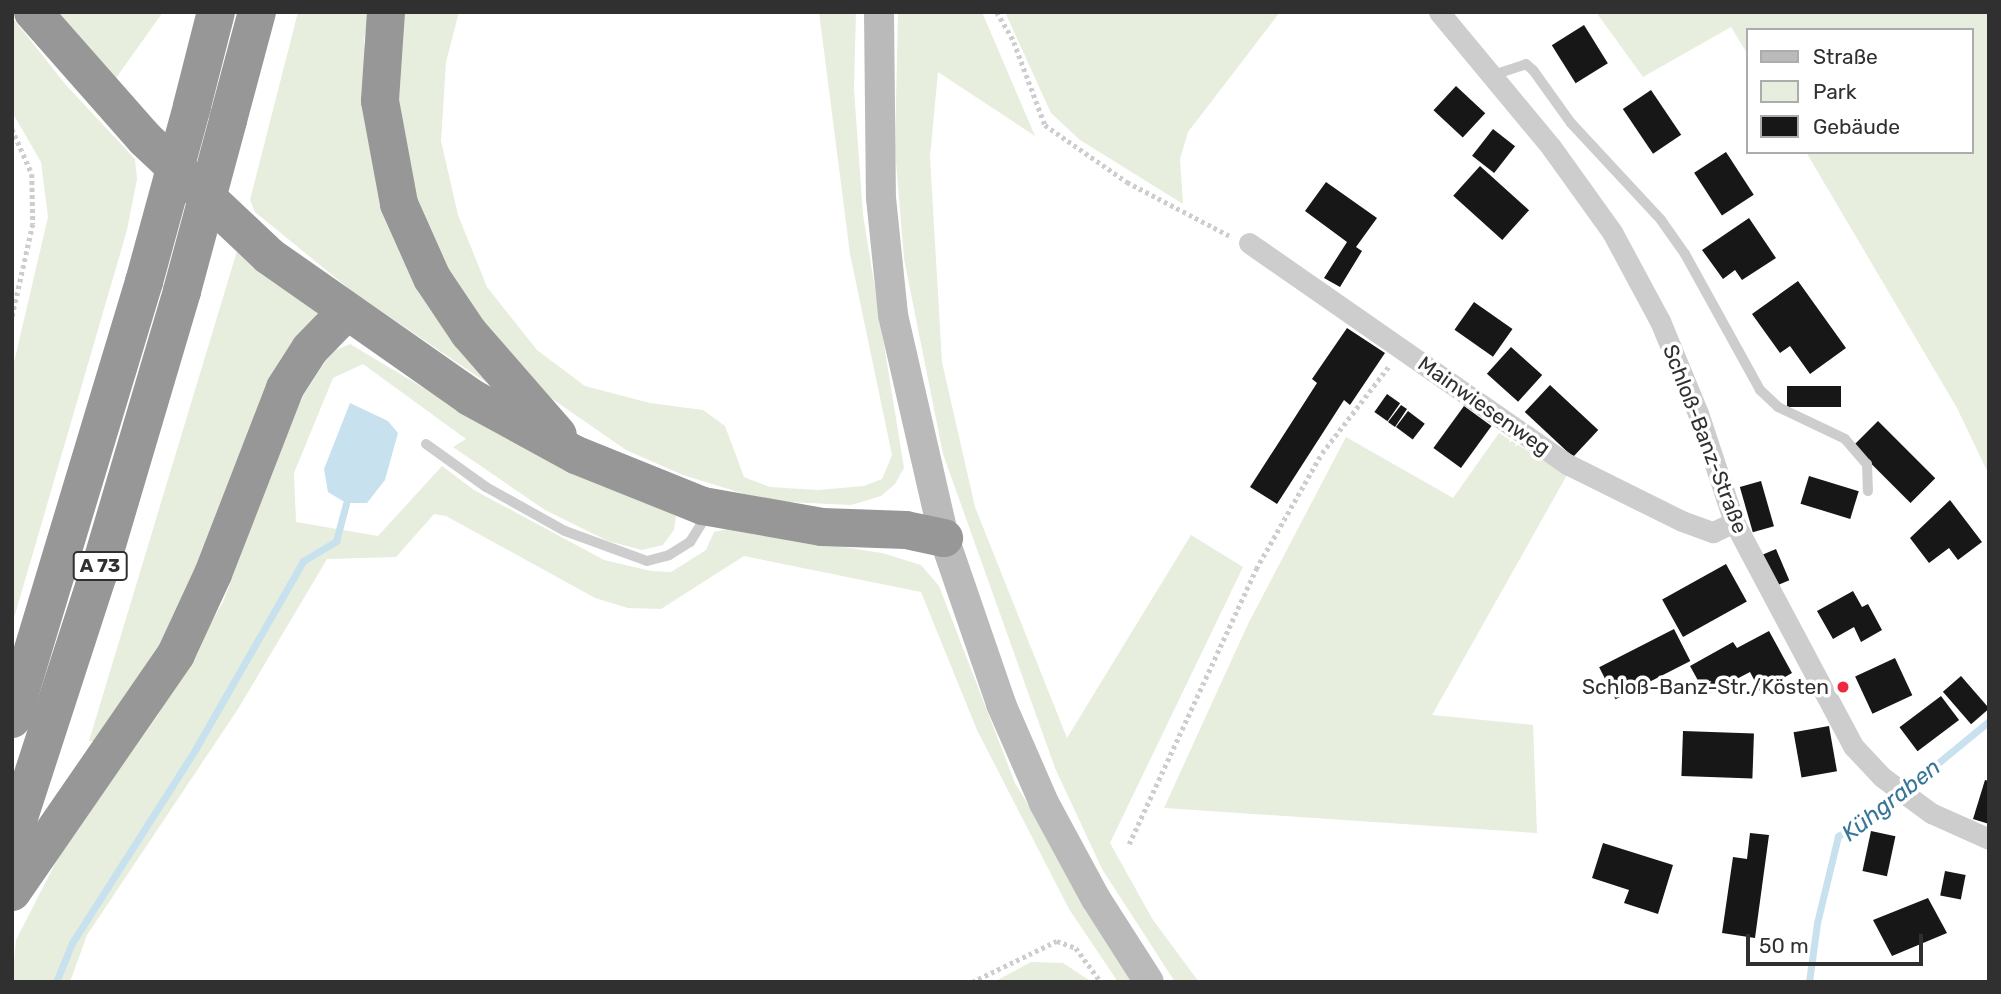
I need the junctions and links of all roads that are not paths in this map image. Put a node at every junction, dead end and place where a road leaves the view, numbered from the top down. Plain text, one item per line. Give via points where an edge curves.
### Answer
1 (33, 12) edge
2 (216, 12) edge
3 (257, 12) edge
4 (386, 12) edge
5 (1439, 12) edge
6 (878, 17) edge
7 (1490, 76) junction
8 (1249, 243) road end
9 (346, 313) junction
10 (426, 444) dead end
11 (576, 455) junction
12 (1868, 491) dead end
13 (711, 508) junction
14 (1734, 522) junction
15 (944, 538) junction
16 (12, 719) edge
17 (12, 839) edge
18 (1989, 839) edge
19 (12, 892) edge
20 (1149, 982) edge

1 - 9 highway via 145,139 269,256
2 - 16 highway, A 73, bridge via 144,282
3 - 17 highway, A 73, bridge via 182,291 98,575
4 - 11 highway via 380,101 399,204 432,278 470,333
5 - 7 street, Schloß-Banz-Straße
6 - 15 street via 881,198 893,315
7 - 12 lane via 1526,64 1533,70 1571,123 1667,228 1760,390 1778,407 1845,439 1867,464
7 - 14 street, Schloß-Banz-Straße via 1550,147 1612,232 1660,321 1698,413
8 - 14 street, Mainwiesenweg via 1567,464 1713,532
9 - 11 highway via 470,397
9 - 19 highway via 310,349 285,388 186,637
10 - 13 lane via 486,486 565,531 647,561 690,542
11 - 13 highway
13 - 15 highway via 822,527 906,530
14 - 18 street, Schloß-Banz-Straße via 1853,746 1882,777 1931,813
15 - 20 street via 1001,704 1044,803 1096,899

